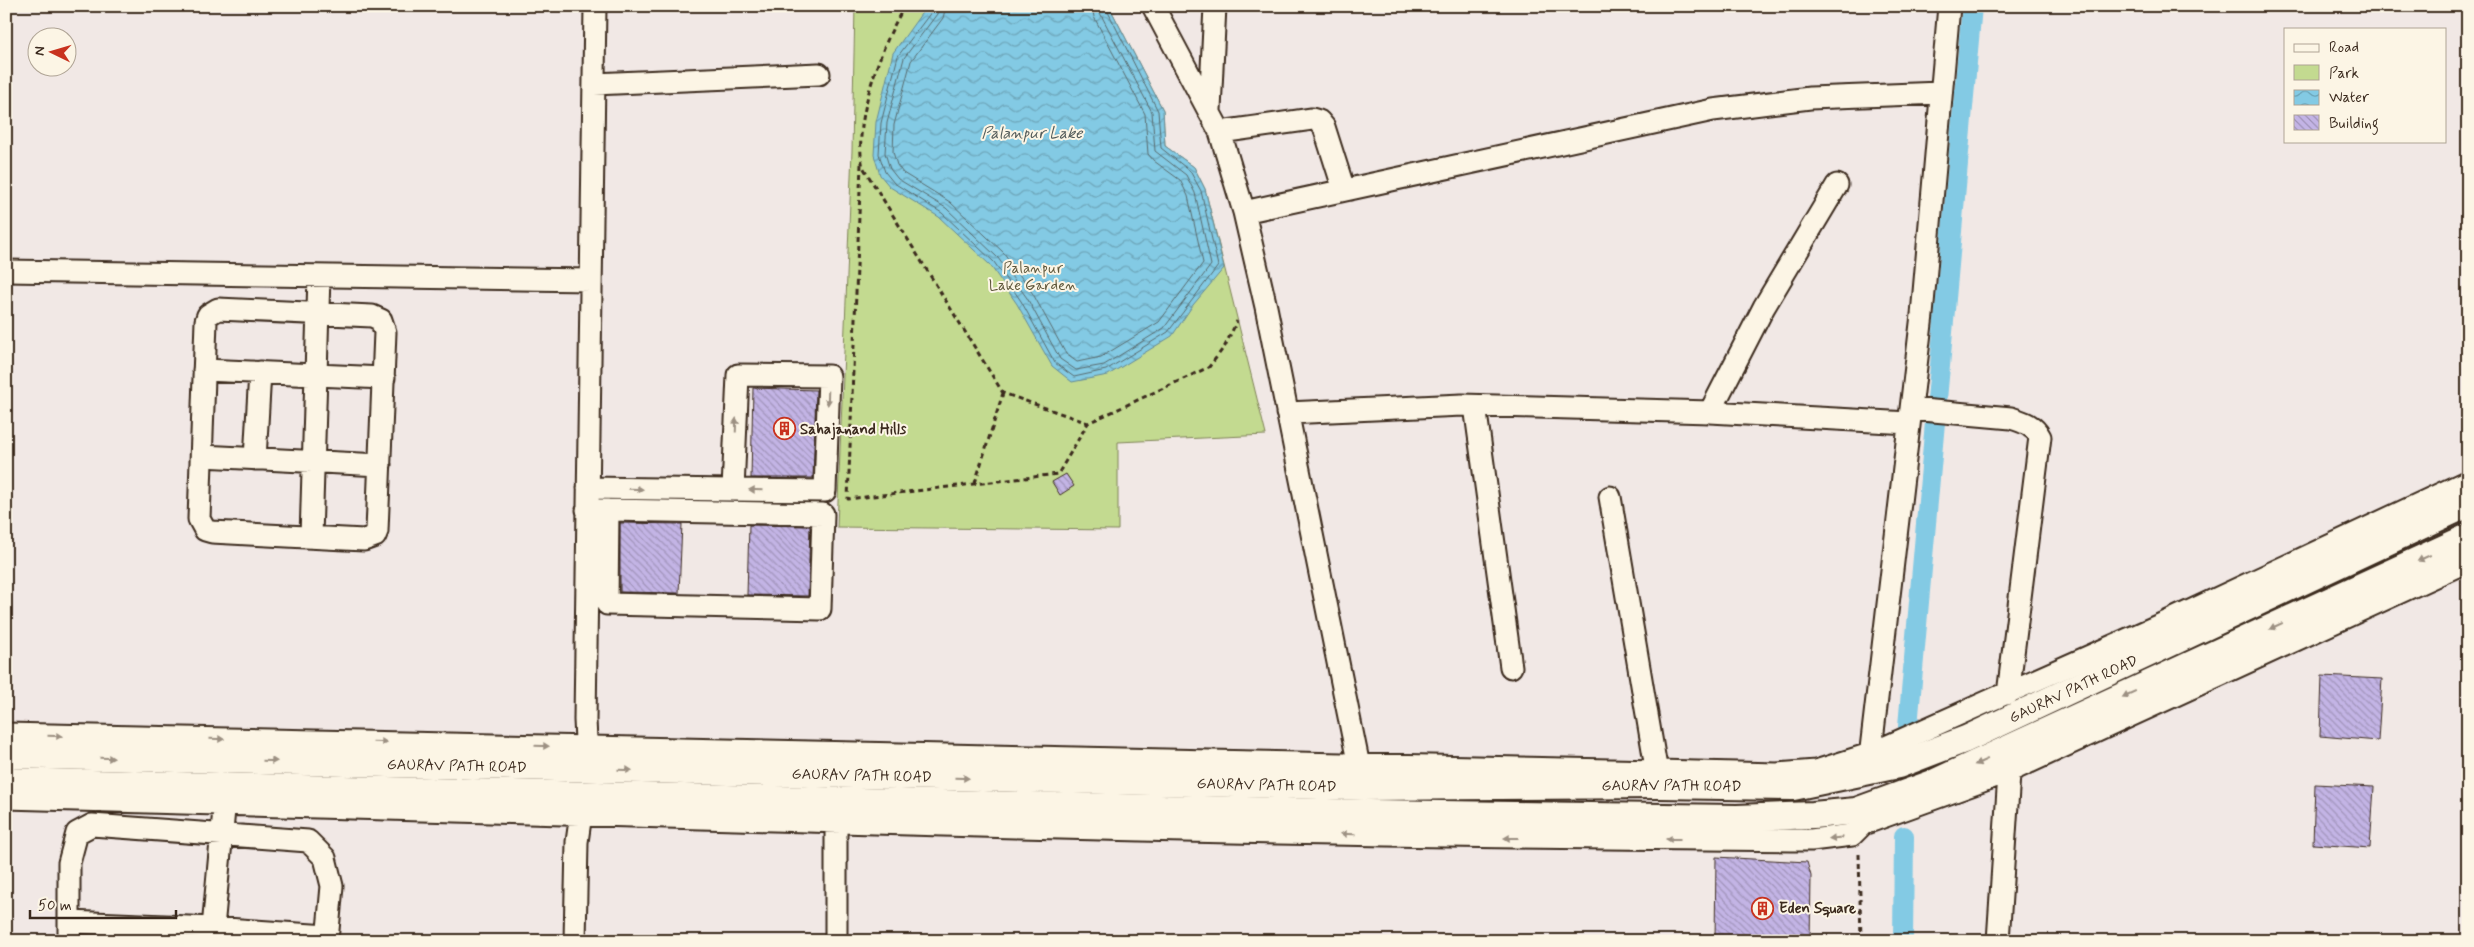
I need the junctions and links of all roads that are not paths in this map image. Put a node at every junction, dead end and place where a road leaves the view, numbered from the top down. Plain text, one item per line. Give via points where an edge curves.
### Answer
1 (595, 6) edge
2 (1153, 6) edge
3 (1215, 6) edge
4 (1949, 6) edge
5 (819, 74) dead end
6 (594, 84) junction
7 (1941, 93) junction
8 (1210, 110) junction
9 (1220, 132) junction
10 (1837, 185) dead end
11 (1344, 190) junction
12 (1244, 212) junction
13 (6, 271) edge
14 (319, 276) junction
15 (591, 280) junction
16 (318, 313) junction
17 (204, 370) junction
18 (260, 372) junction
19 (316, 374) junction
20 (384, 378) junction
21 (1475, 406) junction
22 (1710, 412) junction
23 (1287, 413) junction
24 (1915, 414) junction
25 (202, 456) junction
26 (255, 459) junction
27 (312, 462) junction
28 (380, 465) junction
29 (2468, 481) edge
30 (588, 488) junction
31 (733, 490) junction
32 (1610, 498) dead end
33 (2468, 504) edge
34 (587, 510) junction
35 (608, 510) junction
36 (311, 537) junction
37 (2468, 537) edge
38 (2468, 561) edge
39 (1511, 668) dead end
40 (2008, 694) junction
41 (6, 734) edge
42 (6, 755) edge
43 (1925, 755) junction
44 (578, 758) junction
45 (2010, 760) junction
46 (1869, 764) junction
47 (1898, 765) junction
48 (1360, 775) junction
49 (1658, 778) junction
50 (6, 781) edge
51 (1933, 783) junction
52 (1904, 793) junction
53 (226, 795) junction
54 (6, 798) edge
55 (576, 804) junction
56 (836, 812) junction
57 (1369, 813) junction
58 (1862, 821) junction
59 (223, 833) junction
60 (213, 928) junction
61 (69, 931) edge
62 (327, 938) edge
63 (575, 941) edge
64 (836, 941) edge
65 (1998, 941) edge

1 - 6 street
2 - 8 street
3 - 8 street
4 - 7 street
5 - 6 street
6 - 15 street
7 - 11 street via 1810,98 1713,110
7 - 24 street
8 - 9 street
9 - 11 street via 1312,119 1319,121 1324,127
9 - 12 street
10 - 22 street via 1764,307
11 - 12 street
12 - 23 street
13 - 14 street
14 - 15 street
14 - 16 street
15 - 30 street
16 - 17 street via 212,311 206,321
16 - 19 street
16 - 20 street via 372,316 381,320 385,332
17 - 18 street
17 - 25 street
18 - 19 street
18 - 26 street
19 - 20 street
19 - 27 street
20 - 28 street
21 - 22 street
21 - 23 street
21 - 39 street
22 - 24 street
23 - 48 street
24 - 40 street via 1954,413 2011,418 2026,422 2040,437
24 - 46 street
25 - 26 street
25 - 36 street via 199,519 205,530
26 - 27 street
27 - 28 street
27 - 36 street
28 - 36 street via 375,536 364,540
29 - 40 street
30 -> 31 street
30 - 34 street
31 -> 31 street via 738,375 829,376 824,492
32 - 49 street
33 - 43 main road, GAURAV PATH ROAD via 1966,739
34 - 35 street
34 - 44 street via 585,720
35 - 35 street via 823,514 820,609 607,604
37 -> 45 main road, GAURAV PATH ROAD
38 - 45 street
40 - 46 street
41 -> 44 street
42 -> 44 main road, GAURAV PATH ROAD
43 - 47 main road, GAURAV PATH ROAD
43 - 51 main road
44 -> 48 main road, GAURAV PATH ROAD
44 - 55 street
45 -> 51 main road, GAURAV PATH ROAD
45 - 58 street
45 - 65 street
46 - 47 main road, GAURAV PATH ROAD
46 - 49 main road, GAURAV PATH ROAD via 1793,787
47 - 52 main road
48 - 49 main road, GAURAV PATH ROAD
48 - 57 street
50 - 53 main road, GAURAV PATH ROAD
51 - 52 main road, GAURAV PATH ROAD
52 - 58 main road, GAURAV PATH ROAD
53 - 54 street
53 - 55 main road, GAURAV PATH ROAD
53 - 59 street
55 - 56 main road, GAURAV PATH ROAD
55 - 63 street
56 - 57 main road, GAURAV PATH ROAD
58 -> 56 street via 1838,838 1811,840 1489,838
56 - 64 street
57 - 58 main road, GAURAV PATH ROAD via 1737,818 1813,815
59 - 60 street
59 - 61 street via 92,825 76,833 70,862
59 - 62 street via 308,841 325,858 332,886
60 - 61 street
60 - 62 street

